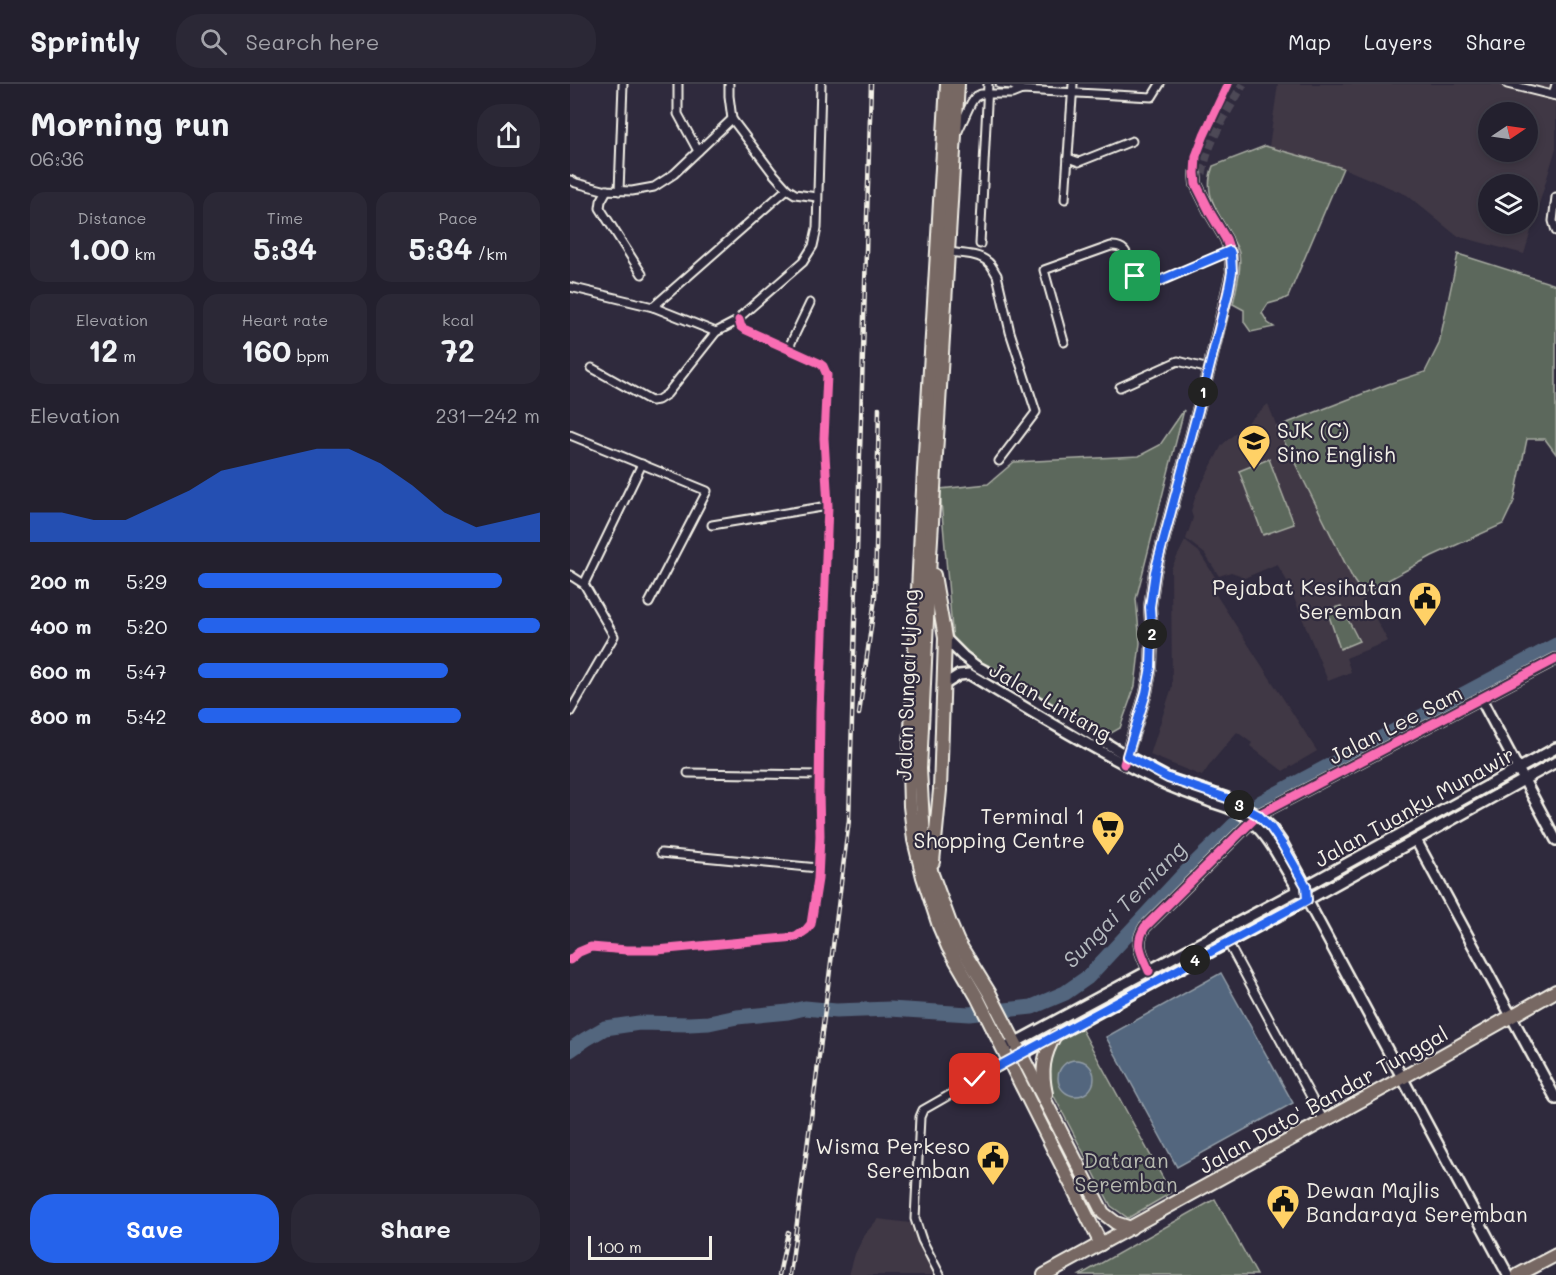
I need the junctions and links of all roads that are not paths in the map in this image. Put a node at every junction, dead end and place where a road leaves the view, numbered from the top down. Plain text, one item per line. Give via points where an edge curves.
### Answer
1 (622, 84) edge
2 (678, 84) edge
3 (729, 84) edge
4 (821, 84) edge
5 (946, 84) edge
6 (958, 84) edge
7 (987, 84) edge
8 (1000, 84) edge
9 (1073, 84) edge
10 (1160, 84) edge
11 (1507, 84) edge
12 (1556, 84) edge
13 (1022, 90) junction
14 (987, 93) junction
15 (1072, 93) junction
16 (1554, 96) edge
17 (732, 119) junction
18 (955, 139) junction
19 (1132, 141) dead end
20 (698, 151) junction
21 (1068, 158) junction
22 (1198, 173) tunnel mouth
23 (570, 180) edge
24 (787, 189) junction
25 (607, 190) junction
26 (619, 191) junction
27 (817, 197) junction
28 (1556, 197) edge
29 (1065, 199) dead end
30 (1556, 231) edge
31 (980, 243) dead end
32 (1230, 251) junction
33 (948, 252) junction
34 (642, 274) dead end
35 (570, 287) edge
36 (810, 303) dead end
37 (653, 307) junction
38 (739, 320) junction
39 (716, 332) junction
40 (1064, 342) dead end
41 (788, 350) junction
42 (592, 368) dead end
43 (1209, 369) junction
44 (1120, 387) dead end
45 (570, 435) edge
46 (999, 461) dead end
47 (642, 464) junction
48 (828, 506) junction
49 (712, 525) dead end
50 (930, 556) junction
51 (570, 575) edge
52 (584, 584) junction
53 (649, 603) dead end
54 (945, 638) junction
55 (1556, 659) edge
56 (1000, 679) junction
57 (945, 684) junction
58 (995, 690) junction
59 (1481, 699) junction
60 (570, 710) edge
61 (1556, 748) edge
62 (1126, 760) junction
63 (1556, 762) edge
64 (1518, 769) junction
65 (688, 773) dead end
66 (819, 775) junction
67 (1524, 780) junction
68 (1252, 816) junction
69 (1416, 840) junction
70 (1556, 840) edge
71 (661, 853) dead end
72 (818, 868) junction
73 (932, 874) junction
74 (1302, 888) junction
75 (1307, 900) junction
76 (1228, 943) junction
77 (570, 960) edge
78 (1149, 970) junction
79 (1556, 991) edge
80 (1512, 1016) junction
81 (1055, 1035) junction
82 (1018, 1048) junction
83 (1006, 1055) junction
84 (1402, 1078) junction
85 (1556, 1099) edge
86 (1048, 1106) junction
87 (1324, 1121) junction
88 (1131, 1228) junction
89 (1101, 1244) junction
90 (1556, 1255) edge
91 (940, 1275) edge
92 (1044, 1275) edge
93 (1508, 1275) edge
94 (1518, 1275) edge

1 - 26 street
2 - 20 street via 678,114
3 - 17 street
4 - 27 street
5 - 83 highway, Jalan Sungai Ujong via 909,778 914,840 939,926
6 - 18 highway, Jalan Sungai Ujong
7 - 14 street
8 - 13 street
9 - 15 street
10 - 15 street via 1152,97
11 - 16 street
12 - 16 street
13 - 14 street
13 - 15 street
14 - 18 street via 975,97
14 - 31 street
15 - 21 street
17 - 20 street
17 - 24 street
18 - 33 highway, Jalan Sungai Ujong
19 - 21 street via 1079,162
20 - 26 street via 654,187
21 - 29 street
22 - 32 main road via 1196,184
23 - 25 street
24 - 27 street
24 - 37 street
25 - 26 street
25 - 34 street via 600,208
27 - 38 street via 817,228 813,246 803,262
28 - 30 street
32 - 40 street via 1155,283 1143,282 1135,276 1125,249 1119,245 1044,270
32 - 43 main road via 1232,272
33 - 46 street via 981,258 994,270 1036,412
33 - 50 highway, Jalan Sungai Ujong
35 - 37 street
36 - 41 street
37 - 39 street
38 - 39 street
38 - 41 street via 744,329
39 - 42 street via 668,394 658,400 651,401
41 - 48 street via 819,363 827,375 824,438
43 - 44 street via 1178,361
43 - 62 main road via 1155,572 1150,607 1151,667
45 - 47 street
47 - 52 street
47 - 53 street via 707,491
48 - 49 street
48 - 66 street
50 - 54 highway
50 - 73 highway, Jalan Sungai Ujong via 920,770 924,840
51 - 52 street
52 - 60 street via 614,636
54 - 56 main road, Jalan Lintang via 976,666
54 - 57 highway
55 - 59 main road, Jalan Lee Sam
56 - 58 main road via 993,681
56 - 62 main road, Jalan Lintang
57 - 58 main road, Jalan Lintang via 969,674
57 - 73 highway
58 - 62 main road, Jalan Lintang via 1061,730
59 - 64 main road
59 - 68 main road, Jalan Lee Sam
61 - 64 main road, Jalan Tuanku Munawir
62 - 68 main road, Jalan Lintang via 1227,798
63 - 67 main road, Jalan Tuanku Munawir
64 - 67 main road
64 - 74 main road, Jalan Tuanku Munawir
65 - 66 street
66 - 72 street
67 - 69 main road, Jalan Tuanku Munawir
67 - 70 main road
68 - 74 main road, Jalan Lintang
68 - 78 main road, Jalan Lee Sam via 1145,927 1139,940
69 - 75 main road, Jalan Tuanku Munawir
69 - 80 main road
71 - 72 street
72 - 77 street via 811,924 796,937 657,950 591,947
73 - 82 highway, Jalan Sungai Ujong via 958,942
74 - 75 main road, Jalan Lintang
74 - 78 main road, Jalan Tuanku Munawir
75 - 76 main road, Jalan Tuanku Munawir
75 - 84 main road, Jalan Lintang
76 - 81 main road, Jalan Tuanku Munawir
76 - 87 street
78 - 82 main road, Jalan Tuanku Munawir
79 - 80 highway, Jalan Dato' Bandar Tunggal
80 - 84 highway, Jalan Dato' Bandar Tunggal
80 - 85 main road
81 - 82 main road, Jalan Tuanku Munawir
81 - 86 highway via 1043,1071
82 - 83 main road, Jalan Tuanku Munawir
82 - 86 highway, Jalan Sungai Ujong
83 - 89 highway, Jalan Sungai Ujong
83 - 91 street via 923,1110 920,1117 915,1219
84 - 87 highway, Jalan Dato' Bandar Tunggal
84 - 93 main road, Jalan Lintang
86 - 88 highway, Jalan Sungai Ujong via 1103,1213
87 - 88 highway, Jalan Dato' Bandar Tunggal
88 - 89 highway, Jalan Dato' Bandar Tunggal
89 - 92 highway, Jalan Dato' Bandar Tunggal
90 - 94 highway

